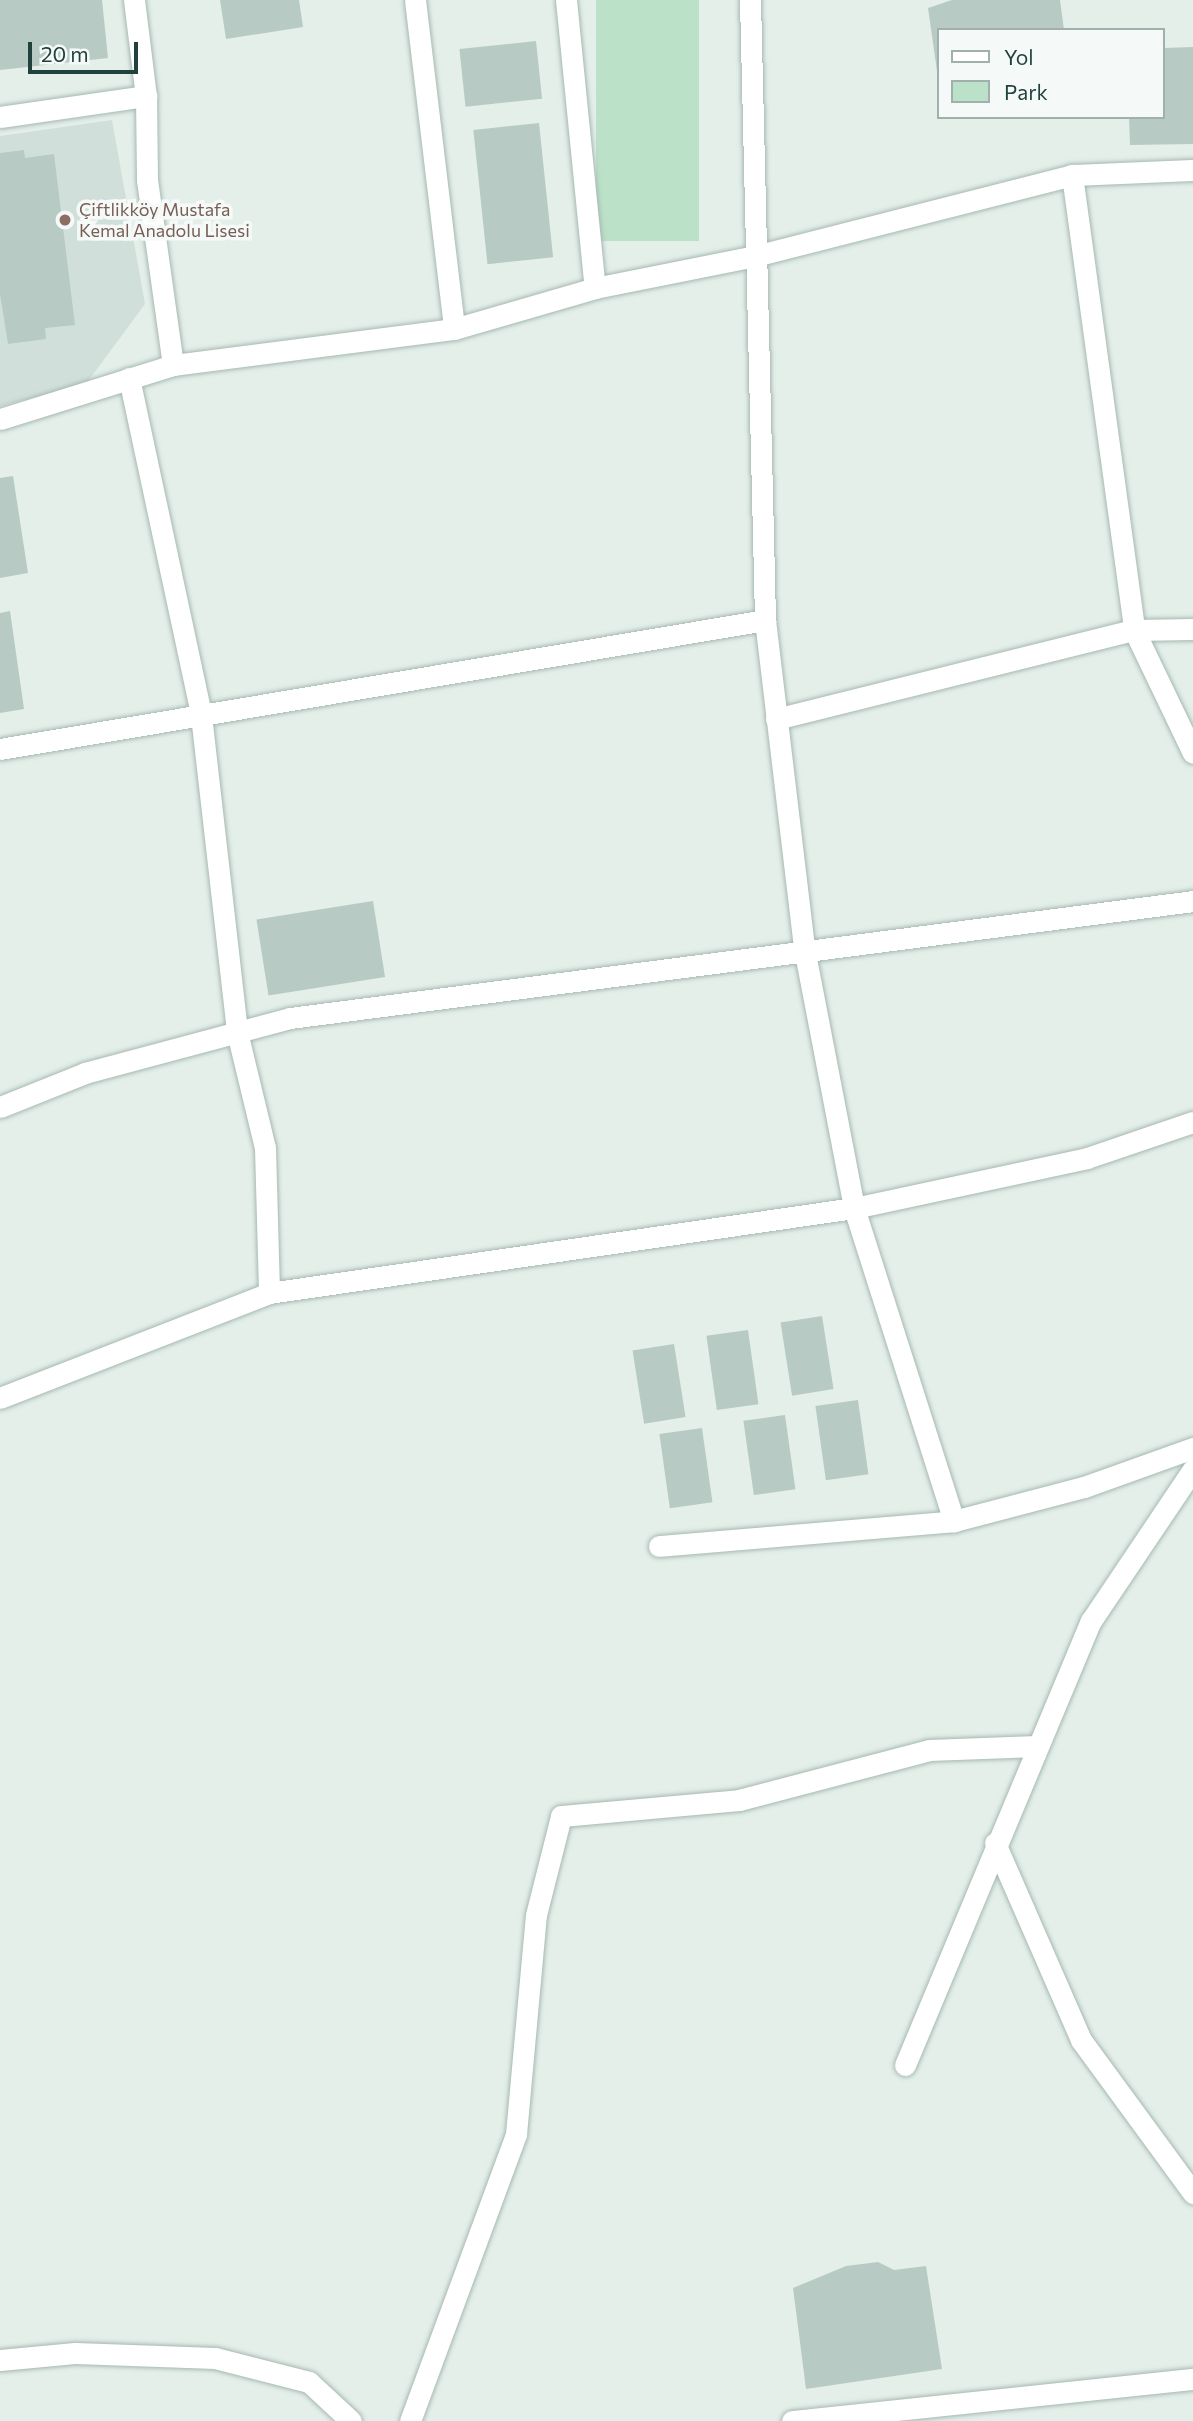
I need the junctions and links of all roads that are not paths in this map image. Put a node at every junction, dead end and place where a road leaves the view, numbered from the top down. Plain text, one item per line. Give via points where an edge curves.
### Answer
1 (134, 0) edge
2 (415, 0) edge
3 (566, 0) edge
4 (750, 0) edge
5 (146, 96) junction
6 (0, 117) edge
7 (1193, 170) edge
8 (1072, 175) junction
9 (755, 256) junction
10 (596, 288) junction
11 (454, 329) junction
12 (173, 365) junction
13 (129, 378) junction
14 (0, 419) edge
15 (765, 620) junction
16 (1193, 629) edge
17 (1134, 630) junction
18 (201, 715) junction
19 (776, 719) junction
20 (0, 749) edge
21 (1193, 753) edge
22 (1193, 901) edge
23 (805, 953) junction
24 (237, 1032) junction
25 (0, 1107) edge
26 (1193, 1122) edge
27 (855, 1208) junction
28 (269, 1293) junction
29 (0, 1398) edge
30 (1193, 1448) edge
31 (1193, 1469) edge
32 (954, 1521) junction
33 (659, 1546) dead end
34 (1037, 1746) junction
35 (995, 1843) junction
36 (905, 2065) dead end
37 (1193, 2193) edge
38 (0, 2360) edge
39 (1193, 2379) edge
40 (351, 2421) edge
41 (410, 2421) edge
42 (792, 2421) edge

1 - 5 street
2 - 11 street
3 - 10 street
4 - 9 street
5 - 6 street
5 - 12 street via 147,180
7 - 8 street
8 - 9 street
8 - 17 street
9 - 10 street
9 - 15 street
10 - 11 street
11 - 12 street
12 - 13 street
13 - 14 street
13 - 18 street
15 - 18 street
15 - 19 street
16 - 17 street
17 - 19 street
17 - 21 street
18 - 20 street
18 - 24 street
19 - 23 street
22 - 23 street
23 - 24 street via 290,1018
23 - 27 street
24 - 25 street via 85,1073
24 - 28 street via 265,1148
26 - 27 street via 1087,1158
27 - 28 street
27 - 32 street
28 - 29 street
30 - 32 street via 1084,1487
31 - 34 street via 1091,1621
32 - 33 street
34 - 35 street
34 - 41 street via 929,1750 739,1800 561,1816 536,1915 516,2134
35 - 36 street
35 - 37 street via 1081,2040
38 - 40 street via 75,2353 215,2358 309,2382
39 - 42 street

